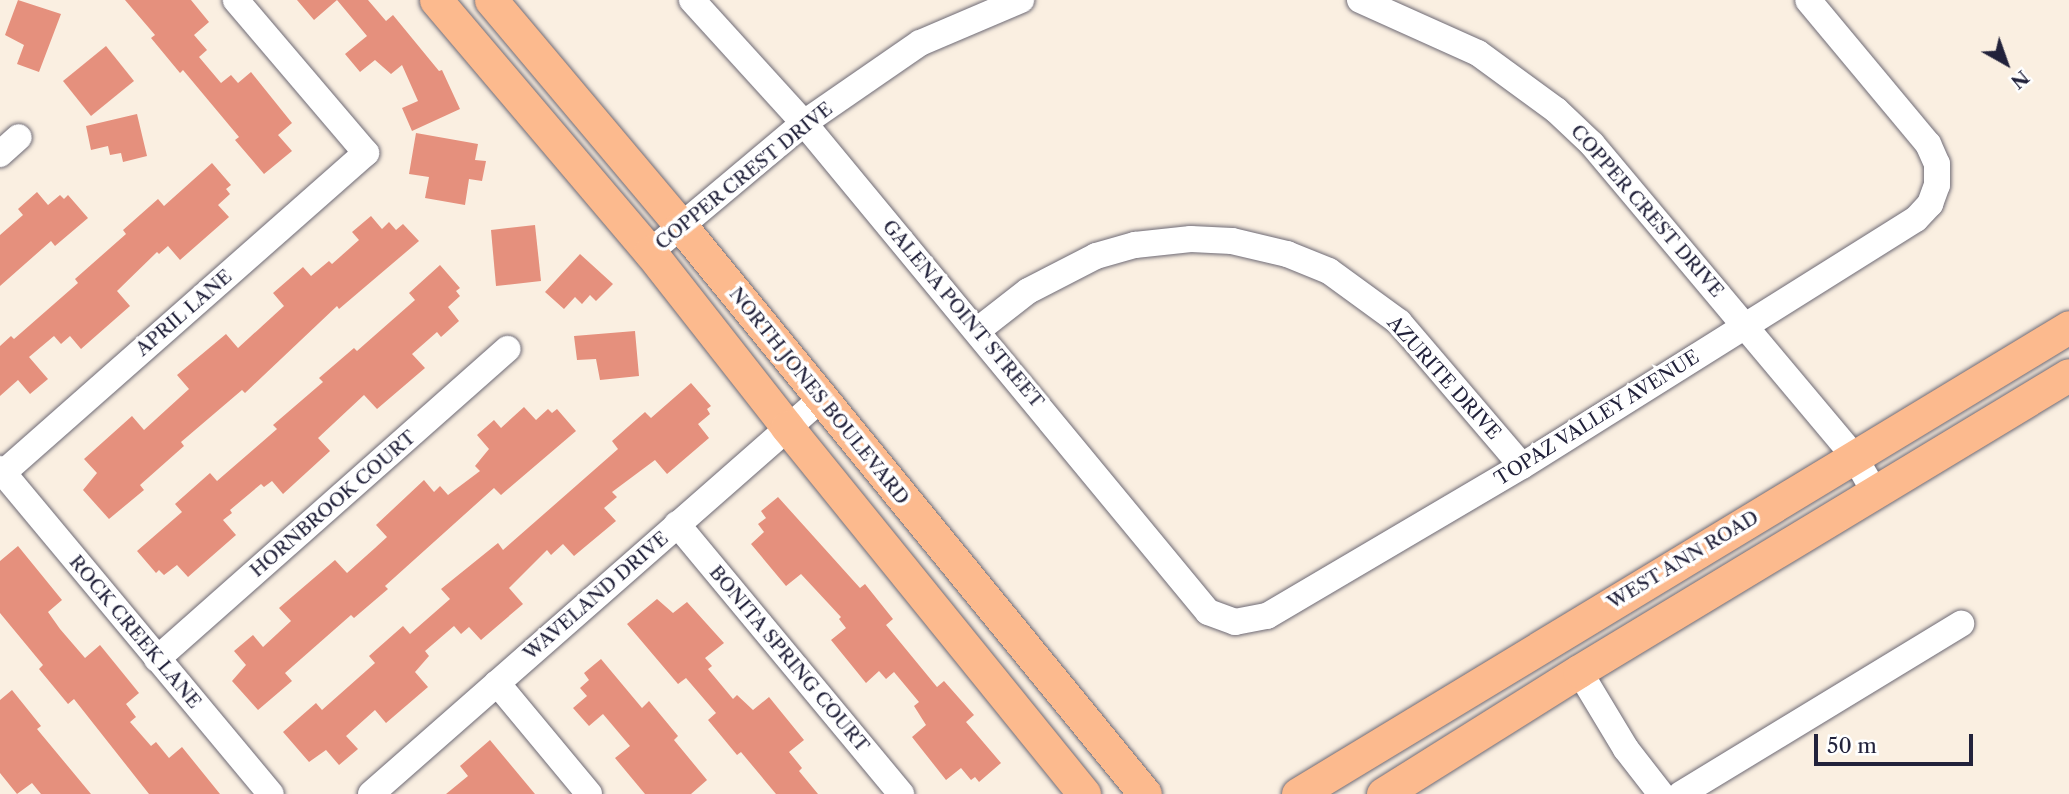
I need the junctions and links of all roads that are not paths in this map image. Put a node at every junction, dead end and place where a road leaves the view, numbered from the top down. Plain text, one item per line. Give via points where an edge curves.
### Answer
1 (236, 0) edge
2 (436, 0) edge
3 (491, 0) edge
4 (692, 0) edge
5 (1021, 0) edge
6 (1360, 0) edge
7 (1808, 0) edge
8 (804, 123) junction
9 (681, 226) junction
10 (649, 252) junction
11 (1746, 325) junction
12 (2069, 327) edge
13 (978, 330) junction
14 (508, 349) dead end
15 (2069, 375) edge
16 (821, 399) junction
17 (787, 427) junction
18 (1854, 456) junction
19 (1522, 466) junction
20 (1, 471) edge
21 (1875, 493) junction
22 (677, 524) junction
23 (1662, 573) junction
24 (1235, 622) joint
25 (1961, 624) dead end
26 (157, 659) junction
27 (1579, 671) junction
28 (497, 683) junction
29 (271, 794) edge
30 (371, 794) edge
31 (589, 794) edge
32 (901, 794) edge
33 (1084, 794) edge
34 (1145, 794) edge
35 (1298, 794) edge
36 (1383, 794) edge
37 (1661, 794) edge
38 (1681, 794) edge

1 - 20 street, APRIL LANE via 366,153
2 - 10 main road
3 - 9 main road, NORTH JONES BOULEVARD
4 - 8 street, GALENA POINT STREET
5 - 8 street, COPPER CREST DRIVE via 920,43
6 - 11 street, COPPER CREST DRIVE via 1478,53 1556,110 1592,144
7 - 11 street, TOPAZ VALLEY AVENUE via 1928,144 1937,164 1937,185 1930,204 1916,219
8 - 9 street, COPPER CREST DRIVE
8 - 13 street, GALENA POINT STREET
9 - 10 street, COPPER CREST DRIVE
9 - 16 main road, NORTH JONES BOULEVARD
10 - 17 main road
11 - 18 street, COPPER CREST DRIVE
11 - 19 street, TOPAZ VALLEY AVENUE
12 - 18 main road, WEST ANN ROAD
13 - 19 street, AZURITE DRIVE via 1028,290 1096,256 1135,245 1191,239 1232,241 1287,254 1329,271 1399,322
13 - 24 street, GALENA POINT STREET via 1208,612
14 - 26 street, HORNBROOK COURT
15 - 21 main road
16 - 17 street, WAVELAND DRIVE
16 - 34 main road, NORTH JONES BOULEVARD
17 - 22 street, WAVELAND DRIVE
17 - 33 main road
18 - 21 street, COPPER CREST DRIVE
18 - 23 main road, WEST ANN ROAD
19 - 24 street, TOPAZ VALLEY AVENUE via 1267,617
20 - 26 street, ROCK CREEK LANE
21 - 27 main road
22 - 28 street, WAVELAND DRIVE
22 - 32 street, BONITA SPRING COURT
23 - 27 main road via 1612,630 1582,653
23 - 35 main road, WEST ANN ROAD
25 - 38 street
26 - 29 street, ROCK CREEK LANE
27 - 36 main road
27 - 37 street via 1626,749
28 - 30 street, WAVELAND DRIVE
28 - 31 street

